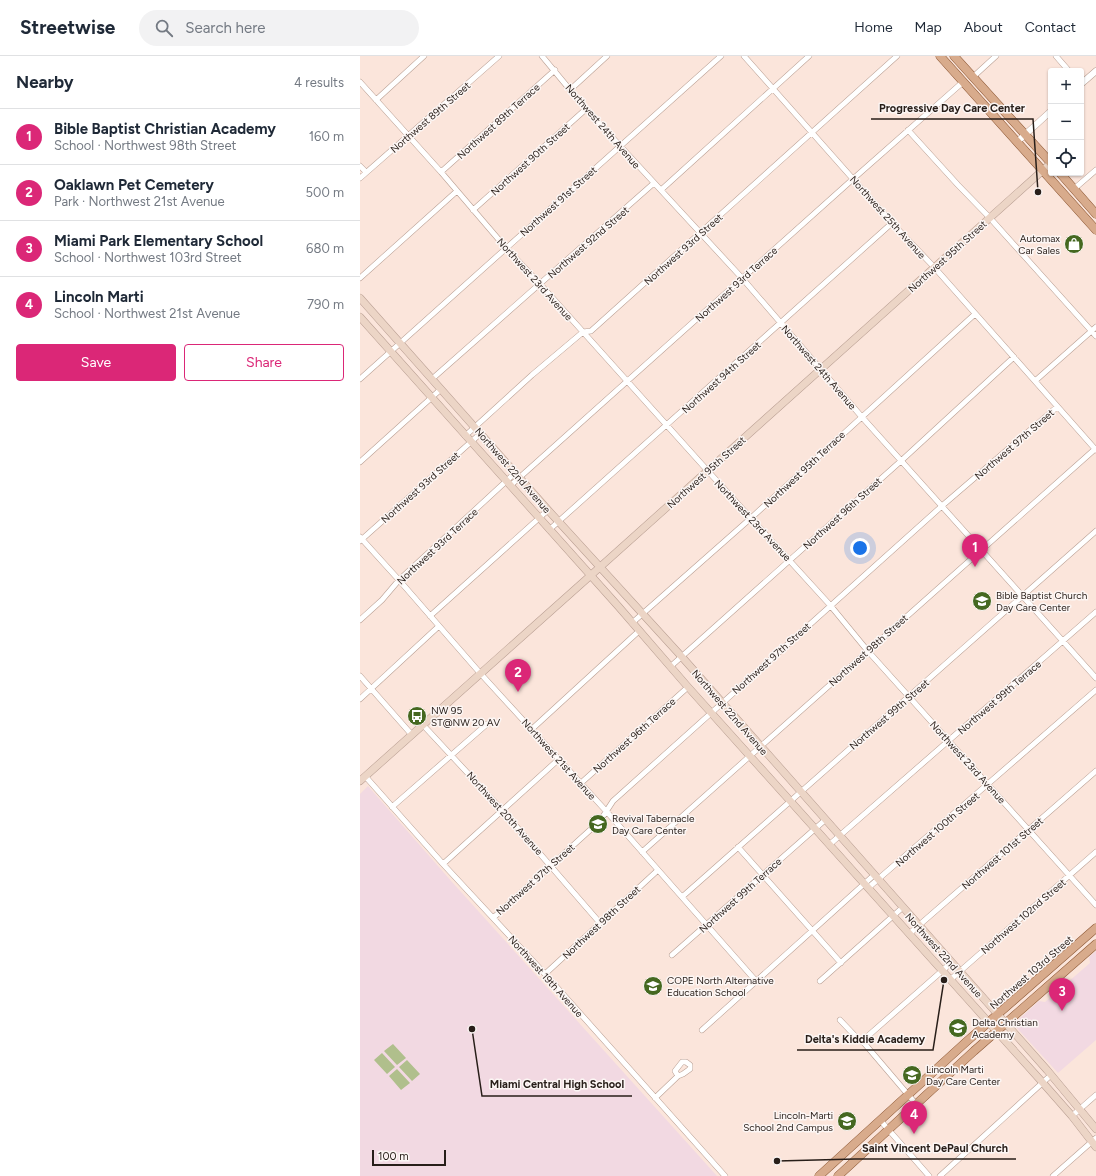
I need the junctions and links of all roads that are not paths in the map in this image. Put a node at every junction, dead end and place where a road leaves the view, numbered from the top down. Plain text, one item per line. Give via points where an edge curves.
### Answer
1 (424, 56) edge
2 (499, 56) edge
3 (607, 56) edge
4 (721, 56) edge
5 (744, 56) edge
6 (809, 56) edge
7 (897, 56) edge
8 (940, 56) edge
9 (946, 56) edge
10 (954, 56) edge
11 (996, 56) edge
12 (1056, 56) edge
13 (545, 57) edge
14 (1066, 68) edge
15 (555, 70) junction
16 (1096, 70) edge
17 (974, 77) junction
18 (1084, 81) edge
19 (360, 82) edge
20 (963, 82) junction
21 (772, 88) junction
22 (571, 89) junction
23 (975, 94) junction
24 (376, 100) junction
25 (586, 109) junction
26 (1048, 114) edge
27 (908, 130) junction
28 (812, 132) junction
29 (1025, 134) junction
30 (409, 136) junction
31 (1017, 142) junction
32 (620, 146) junction
33 (1048, 160) edge
34 (360, 166) edge
35 (1048, 166) edge
36 (1096, 170) edge
37 (1043, 171) junction
38 (366, 172) junction
39 (441, 172) junction
40 (1063, 176) edge
41 (360, 178) edge
42 (853, 179) junction
43 (654, 184) junction
44 (1074, 189) junction
45 (660, 190) junction
46 (457, 191) junction
47 (473, 210) junction
48 (1096, 214) edge
49 (990, 218) junction
50 (892, 224) junction
51 (1096, 230) edge
52 (700, 233) junction
53 (506, 248) junction
54 (934, 267) junction
55 (360, 278) edge
56 (742, 278) junction
57 (540, 284) junction
58 (360, 298) edge
59 (975, 314) junction
60 (360, 317) edge
61 (781, 323) junction
62 (1094, 329) edge
63 (583, 332) junction
64 (1096, 336) edge
65 (400, 343) junction
66 (390, 352) junction
67 (1014, 358) junction
68 (820, 369) junction
69 (360, 379) edge
70 (432, 379) junction
71 (628, 381) junction
72 (1035, 381) junction
73 (441, 389) junction
74 (431, 398) junction
75 (1057, 407) junction
76 (861, 416) junction
77 (667, 425) junction
78 (475, 427) junction
79 (481, 433) junction
80 (465, 436) junction
81 (470, 442) junction
82 (1095, 450) edge
83 (902, 460) junction
84 (360, 462) edge
85 (707, 470) junction
86 (518, 475) junction
87 (508, 484) junction
88 (943, 505) junction
89 (548, 510) junction
90 (751, 518) junction
91 (539, 519) junction
92 (558, 522) junction
93 (549, 530) junction
94 (1096, 531) edge
95 (361, 539) edge
96 (981, 549) junction
97 (789, 560) junction
98 (600, 567) junction
99 (590, 576) junction
100 (399, 580) junction
101 (1023, 596) junction
102 (830, 605) junction
103 (1096, 612) edge
104 (642, 613) junction
105 (430, 616) junction
106 (360, 620) edge
107 (632, 623) junction
108 (439, 626) junction
109 (639, 631) junction
110 (1063, 641) junction
111 (867, 650) junction
112 (682, 657) junction
113 (670, 667) junction
114 (480, 673) junction
115 (360, 676) edge
116 (1096, 678) edge
117 (688, 687) junction
118 (371, 689) junction
119 (1096, 690) edge
120 (910, 696) junction
121 (360, 699) edge
122 (721, 703) junction
123 (711, 713) junction
124 (487, 724) dead end
125 (423, 725) junction
126 (532, 729) junction
127 (412, 735) junction
128 (949, 741) junction
129 (760, 746) junction
130 (451, 755) junction
131 (750, 756) junction
132 (559, 760) junction
133 (1096, 771) edge
134 (363, 778) edge
135 (581, 783) junction
136 (988, 784) junction
137 (801, 792) junction
138 (790, 801) junction
139 (392, 807) junction
140 (502, 810) junction
141 (607, 812) junction
142 (825, 820) junction
143 (815, 829) junction
144 (1028, 830) junction
145 (840, 836) junction
146 (829, 845) junction
147 (738, 847) junction
148 (642, 852) junction
149 (1096, 852) edge
150 (443, 864) junction
151 (551, 865) junction
152 (658, 870) junction
153 (762, 874) junction
154 (1069, 876) junction
155 (876, 877) junction
156 (866, 886) junction
157 (682, 897) junction
158 (1096, 904) edge
159 (902, 908) junction
160 (893, 916) junction
161 (493, 918) junction
162 (600, 923) junction
163 (706, 925) junction
164 (918, 926) junction
165 (1096, 928) edge
166 (812, 931) junction
167 (909, 934) junction
168 (1096, 944) edge
169 (672, 955) dead end
170 (841, 963) junction
171 (951, 963) junction
172 (942, 971) junction
173 (959, 972) junction
174 (545, 974) junction
175 (950, 980) junction
176 (756, 981) junction
177 (820, 981) dead end
178 (997, 1014) junction
179 (840, 1020) dead end
180 (989, 1022) junction
181 (1005, 1023) junction
182 (702, 1030) dead end
183 (997, 1031) junction
184 (864, 1043) junction
185 (1051, 1075) junction
186 (678, 1076) dead end
187 (1043, 1083) junction
188 (908, 1095) junction
189 (1096, 1095) edge
190 (655, 1098) junction
191 (916, 1104) junction
192 (1080, 1109) junction
193 (1072, 1116) junction
194 (880, 1120) junction
195 (1096, 1129) edge
196 (889, 1130) junction
197 (1095, 1142) edge
198 (725, 1176) edge
199 (819, 1176) edge
200 (838, 1176) edge
201 (929, 1176) edge
202 (940, 1176) edge
203 (1054, 1176) edge

1 - 24 street
2 - 30 street, Northwest 89th Street
3 - 22 street
4 - 32 street, Northwest 91st Street
5 - 21 street, Northwest 25th Avenue
6 - 21 street
7 - 28 street, Northwest 93rd Street
8 - 20 main road
9 - 17 main road via 961,73
10 - 17 main road
11 - 17 street
12 - 14 street
13 - 15 street, Northwest 24th Avenue
15 - 22 street, Northwest 24th Avenue
15 - 39 street, Northwest 89th Terrace
16 - 18 street
17 - 23 main road
17 - 29 main road
19 - 24 street, Northwest 23rd Avenue
20 - 23 main road
20 - 27 street, Northwest 93rd Terrace
21 - 28 street, Northwest 25th Avenue
21 - 45 street
22 - 25 street, Northwest 24th Avenue
23 - 31 main road
24 - 30 street, Northwest 23rd Avenue
25 - 32 street, Northwest 24th Avenue
25 - 47 street, Northwest 90th Street
26 - 29 street
27 - 42 street, Northwest 93rd Terrace
27 - 49 street
28 - 42 street, Northwest 25th Avenue
28 - 52 street, Northwest 93rd Street
29 - 31 street
29 - 33 main road
30 - 38 street, Northwest 89th Street
30 - 39 street, Northwest 23rd Avenue
31 - 37 main road
32 - 43 street, Northwest 24th Avenue
32 - 53 street, Northwest 91st Street
34 - 38 street
35 - 37 main road, Northwest 95th Street
36 - 44 street
37 - 49 main road, Northwest 95th Street
37 - 51 main road
38 - 41 street, Northwest 89th Street
39 - 46 street, Northwest 23rd Avenue
40 - 44 main road
42 - 50 street, Northwest 25th Avenue
42 - 56 street, Northwest 93rd Terrace
43 - 45 street, Northwest 24th Avenue
43 - 57 street, Northwest 92nd Street
44 - 48 main road
45 - 52 street, Northwest 24th Avenue
46 - 47 street, Northwest 23rd Avenue
46 - 55 street
47 - 53 street, Northwest 23rd Avenue
49 - 54 main road, Northwest 95th Street
49 - 62 street
50 - 54 street, Northwest 25th Avenue
50 - 61 street, Northwest 94th Street
52 - 56 street, Northwest 24th Avenue
52 - 63 street, Northwest 93rd Street via 591,331
53 - 57 street, Northwest 23rd Avenue
53 - 65 street, Northwest 91st Street
54 - 59 street, Northwest 25th Avenue
54 - 68 main road, Northwest 95th Street
56 - 61 street, Northwest 24th Avenue
56 - 71 street, Northwest 93rd Terrace
57 - 63 street, Northwest 23rd Avenue
57 - 70 street, Northwest 92nd Street
58 - 65 main road, Northwest 22nd Avenue
59 - 67 street, Northwest 25th Avenue
59 - 76 street, Northwest 95th Terrace
60 - 66 main road, Northwest 22nd Avenue
61 - 68 street, Northwest 24th Avenue
61 - 77 street, Northwest 94th Street
62 - 64 street
62 - 72 street
63 - 71 street, Northwest 23rd Avenue
63 - 78 street, Northwest 93rd Street
65 - 66 street, Northwest 91st Street
65 - 70 main road, Northwest 22nd Avenue
66 - 69 street, Northwest 91st Street
66 - 74 main road, Northwest 22nd Avenue
67 - 72 street, Northwest 25th Avenue
67 - 83 street, Northwest 96th Street
68 - 76 street, Northwest 24th Avenue
68 - 85 main road, Northwest 95th Street
70 - 73 main road, Northwest 22nd Avenue
71 - 77 street, Northwest 23rd Avenue
71 - 86 street, Northwest 93rd Terrace
72 - 75 street, Northwest 25th Avenue
73 - 74 street
73 - 78 main road, Northwest 22nd Avenue
74 - 80 main road, Northwest 22nd Avenue
74 - 84 street
75 - 82 street, Northwest 25th Avenue
75 - 88 street, Northwest 97th Street
76 - 83 street, Northwest 24th Avenue
76 - 90 street, Northwest 95th Terrace
77 - 85 street, Northwest 23rd Avenue
77 - 92 street, Northwest 94th Street
78 - 79 main road, Northwest 22nd Avenue
78 - 80 street, Northwest 93rd Street
79 - 81 street, Northwest 93rd Street
79 - 86 main road, Northwest 22nd Avenue
80 - 81 main road, Northwest 22nd Avenue
81 - 87 main road, Northwest 22nd Avenue
81 - 95 street, Northwest 93rd Street
82 - 96 street, Northwest 98th Street
83 - 88 street, Northwest 24th Avenue
83 - 97 street, Northwest 96th Street
85 - 90 street, Northwest 23rd Avenue
85 - 98 main road, Northwest 95th Street
86 - 87 street, Northwest 93rd Terrace
86 - 89 main road, Northwest 22nd Avenue
87 - 91 main road, Northwest 22nd Avenue
87 - 100 street, Northwest 93rd Terrace
88 - 96 street, Northwest 24th Avenue
88 - 102 street, Northwest 97th Street
89 - 91 street
89 - 92 main road, Northwest 22nd Avenue
90 - 97 street, Northwest 23rd Avenue
90 - 104 street, Northwest 95th Terrace
91 - 93 main road, Northwest 22nd Avenue
91 - 105 street
92 - 93 street, Northwest 94th Street
92 - 98 main road, Northwest 22nd Avenue
93 - 99 main road, Northwest 22nd Avenue
94 - 101 street, Northwest 99th Street
95 - 100 street, Northwest 21st Avenue
96 - 101 street, Northwest 24th Avenue
96 - 111 street, Northwest 98th Street
97 - 102 street, Northwest 23rd Avenue
97 - 112 street, Northwest 96th Street
98 - 99 main road, Northwest 95th Street
98 - 104 main road, Northwest 22nd Avenue
99 - 107 main road, Northwest 22nd Avenue
99 - 114 main road, Northwest 95th Street
100 - 105 street, Northwest 21st Avenue
100 - 106 street, Northwest 93rd Terrace
101 - 110 street, Northwest 24th Avenue
101 - 120 street, Northwest 99th Street
102 - 111 street, Northwest 23rd Avenue
102 - 122 street, Northwest 97th Street
103 - 110 street, Northwest 99th Terrace
104 - 107 street, Northwest 95th Terrace
104 - 112 main road, Northwest 22nd Avenue
105 - 108 street, Northwest 21st Avenue
107 - 109 main road, Northwest 22nd Avenue
108 - 114 street, Northwest 21st Avenue
108 - 118 street
109 - 113 main road, Northwest 22nd Avenue
109 - 126 street
110 - 116 street, Northwest 24th Avenue
110 - 128 street, Northwest 99th Terrace
111 - 120 street, Northwest 23rd Avenue
111 - 129 street, Northwest 98th Street
112 - 113 street, Northwest 96th Street
112 - 122 main road, Northwest 22nd Avenue
113 - 117 main road, Northwest 22nd Avenue
114 - 125 main road, Northwest 95th Street
114 - 126 street, Northwest 21st Avenue
115 - 118 street
117 - 123 main road, Northwest 22nd Avenue
117 - 135 street, Northwest 96th Terrace
118 - 121 street
118 - 127 street
119 - 136 street, Northwest 100th Street
120 - 128 street, Northwest 23rd Avenue
120 - 137 street, Northwest 99th Street
122 - 123 street, Northwest 97th Street
122 - 129 main road, Northwest 22nd Avenue
123 - 131 main road, Northwest 22nd Avenue
123 - 141 street, Northwest 97th Street via 613,801
124 - 130 street
125 - 127 main road, Northwest 95th Street
125 - 130 street, Northwest 20th Avenue
126 - 132 street, Northwest 21st Avenue
127 - 134 main road, Northwest 95th Street
128 - 136 street, Northwest 23rd Avenue
128 - 145 street, Northwest 99th Terrace
129 - 131 street, Northwest 98th Street
129 - 137 main road, Northwest 22nd Avenue
130 - 139 street
130 - 140 street, Northwest 20th Avenue
131 - 138 main road, Northwest 22nd Avenue
131 - 148 street, Northwest 98th Street
132 - 135 street, Northwest 21st Avenue
132 - 140 street
133 - 144 street, Northwest 101st Street
134 - 139 street, Northwest 19th Avenue
135 - 141 street, Northwest 21st Avenue
136 - 144 street, Northwest 23rd Avenue
136 - 155 street, Northwest 100th Street
137 - 138 street, Northwest 99th Street
137 - 142 main road, Northwest 22nd Avenue
138 - 143 main road, Northwest 22nd Avenue
138 - 147 street, Northwest 99th Street
139 - 150 street, Northwest 19th Avenue
140 - 150 street
140 - 151 street, Northwest 20th Avenue
141 - 148 street, Northwest 21st Avenue
141 - 151 street, Northwest 97th Street
142 - 143 street, Northwest 99th Terrace
142 - 145 main road, Northwest 22nd Avenue
143 - 146 main road, Northwest 22nd Avenue
143 - 153 street, Northwest 99th Terrace
144 - 154 street, Northwest 23rd Avenue
144 - 164 street, Northwest 101st Street
145 - 146 street, Northwest 99th Terrace
145 - 155 main road, Northwest 22nd Avenue
146 - 156 main road, Northwest 22nd Avenue
147 - 153 street
147 - 157 street, Northwest 99th Street
148 - 152 street, Northwest 21st Avenue
149 - 154 street, Northwest 102nd Street
150 - 161 street, Northwest 19th Avenue
151 - 161 street, Northwest 97th Street
151 - 162 street, Northwest 20th Avenue
152 - 157 street, Northwest 21st Avenue
152 - 162 street, Northwest 98th Street
153 - 163 street, Northwest 99th Terrace
153 - 166 street
154 - 158 street, Northwest 23rd Avenue
154 - 173 street, Northwest 102nd Street
155 - 156 street, Northwest 100th Street
155 - 159 main road, Northwest 22nd Avenue
156 - 160 main road, Northwest 22nd Avenue
156 - 166 street, Northwest 100th Street
157 - 163 street, Northwest 21st Avenue
159 - 160 street
159 - 164 main road, Northwest 22nd Avenue
160 - 167 main road, Northwest 22nd Avenue
160 - 170 street
161 - 174 street, Northwest 19th Avenue
162 - 174 street, Northwest 98th Street
163 - 169 street, Northwest 99th Terrace
163 - 176 street, Northwest 21st Avenue
164 - 167 street, Northwest 101st Street
164 - 171 main road, Northwest 22nd Avenue
165 - 178 main road, Northwest 103rd Street
166 - 170 street
166 - 176 street, Northwest 100th Street
167 - 172 main road, Northwest 22nd Avenue
168 - 181 main road
170 - 177 street
171 - 172 street
171 - 173 main road, Northwest 22nd Avenue
172 - 175 main road, Northwest 22nd Avenue
172 - 184 street via 869,1035
173 - 175 street, Northwest 102nd Street
173 - 178 main road, Northwest 22nd Avenue
174 - 190 street, Northwest 19th Avenue
175 - 180 main road, Northwest 22nd Avenue
176 - 182 street, Northwest 100th Street
178 - 180 main road, Northwest 103rd Street
178 - 181 main road, Northwest 22nd Avenue
179 - 184 street
180 - 183 main road, Northwest 22nd Avenue
180 - 188 main road, Northwest 103rd Street
181 - 183 main road
181 - 185 main road, Northwest 22nd Avenue
183 - 187 main road, Northwest 22nd Avenue
183 - 191 main road
184 - 188 street
185 - 187 street
185 - 192 main road, Northwest 22nd Avenue
186 - 190 street
187 - 193 main road, Northwest 22nd Avenue
187 - 202 street
188 - 191 street
188 - 194 main road, Northwest 103rd Street
189 - 192 street
190 - 198 street, Northwest 19th Avenue
191 - 196 main road
192 - 193 street
192 - 195 main road, Northwest 22nd Avenue
193 - 197 main road, Northwest 22nd Avenue
194 - 196 street
194 - 199 main road, Northwest 103rd Street
196 - 200 main road
196 - 201 street
197 - 203 street

